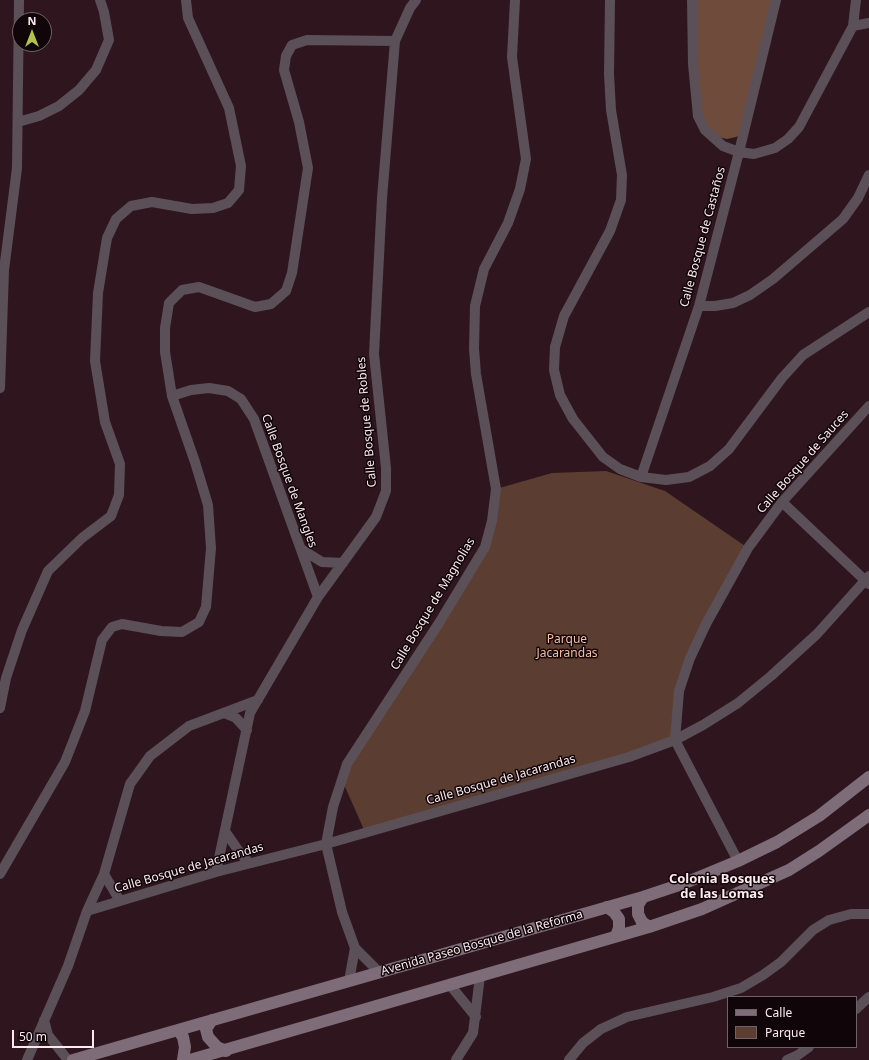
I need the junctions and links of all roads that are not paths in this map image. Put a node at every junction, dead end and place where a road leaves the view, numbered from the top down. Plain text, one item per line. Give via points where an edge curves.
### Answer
1 (19, 0) edge
2 (100, 0) edge
3 (186, 0) edge
4 (416, 0) edge
5 (515, 0) edge
6 (610, 0) edge
7 (692, 0) edge
8 (776, 0) edge
9 (856, 0) edge
10 (869, 22) edge
11 (853, 26) junction
12 (394, 41) junction
13 (18, 122) junction
14 (740, 152) junction
15 (869, 175) edge
16 (699, 306) junction
17 (869, 312) edge
18 (0, 388) edge
19 (172, 396) junction
20 (869, 406) edge
21 (641, 476) junction
22 (782, 502) junction
23 (301, 549) junction
24 (343, 563) junction
25 (868, 580) edge
26 (318, 597) junction
27 (258, 700) junction
28 (0, 708) edge
29 (224, 713) junction
30 (247, 730) junction
31 (675, 740) junction
32 (869, 777) edge
33 (869, 815) edge
34 (225, 831) junction
35 (326, 844) junction
36 (738, 861) junction
37 (251, 863) junction
38 (216, 872) junction
39 (0, 874) edge
40 (104, 874) junction
41 (643, 897) junction
42 (120, 901) junction
43 (607, 907) junction
44 (87, 911) junction
45 (869, 914) edge
46 (649, 927) junction
47 (616, 936) junction
48 (355, 948) junction
49 (379, 972) junction
50 (480, 976) junction
51 (349, 981) junction
52 (450, 985) junction
53 (869, 997) edge
54 (857, 1008) edge
55 (476, 1017) junction
56 (44, 1020) junction
57 (212, 1020) junction
58 (178, 1030) junction
59 (808, 1048) edge
60 (226, 1051) junction
61 (27, 1060) edge
62 (68, 1060) edge
63 (73, 1060) edge
64 (183, 1060) edge
65 (190, 1060) edge
66 (456, 1060) edge
67 (569, 1060) edge
68 (787, 1060) edge

1 - 13 street
2 - 13 street via 109,40 96,70 79,90 59,106 39,116
3 - 28 street via 188,18 229,108 241,166 239,190 228,203 213,208 192,209 152,202 131,206 116,219 110,231 98,293 95,361 105,422 120,464 119,494 111,516 82,538 48,571 22,630 6,678
4 - 12 street, Calle Bosque de Robles
5 - 35 street, Calle Bosque de Magnolias via 512,57 526,159 518,196 508,223 484,270 475,306 476,374 496,488 492,521 481,554 347,764
6 - 21 street via 611,110 622,175 621,200 610,231 564,316 555,348 554,370 560,396 573,419 603,457 620,469
7 - 14 street via 693,64 698,116 710,136 723,146
8 - 14 street, Calle Bosque de Castaños
9 - 11 street
10 - 11 street
11 - 14 street via 794,133 769,151 754,154
12 - 19 street via 307,40 292,45 286,56 284,70 299,122 308,168 292,273 286,292 271,304 255,307 199,287 182,290 169,304 165,328 165,352
12 - 24 street, Calle Bosque de Robles via 374,354 386,468 386,491 376,517
13 - 18 street via 17,168 4,270
14 - 16 street, Calle Bosque de Castaños
15 - 16 street via 858,198 843,219 773,279 733,303
16 - 21 street, Calle Bosque de Castaños
17 - 21 street via 803,355 782,378 729,449 710,466 689,477 666,480
19 - 23 street, Calle Bosque de Mangles via 209,388 228,391 241,399 254,418
19 - 39 street via 208,505 211,548 206,607 199,622 182,632 122,624 112,627 102,640 85,711 65,762
20 - 22 street, Calle Bosque de Sauces
22 - 25 street
22 - 31 street, Calle Bosque de Sauces via 748,548 690,658 679,691
23 - 24 street via 322,562
23 - 26 street, Calle Bosque de Mangles
24 - 26 street, Calle Bosque de Robles
25 - 31 street, Calle Bosque de Jacarandas via 817,634 771,676 738,703
26 - 27 street, Calle Bosque de Robles
27 - 29 street
27 - 30 street, Calle Bosque de Robles via 250,713
29 - 30 street via 236,718
29 - 40 street via 189,726 150,756 130,784
30 - 34 street, Calle Bosque de Robles
31 - 35 street, Calle Bosque de Jacarandas via 629,757
31 - 36 street
32 - 36 main road, Avenida Paseo Bosque de la Reforma via 819,816 777,842
33 - 46 main road via 789,870 727,899
34 - 37 street
34 - 38 street, Calle Bosque de Robles
35 - 37 street, Calle Bosque de Jacarandas
35 - 48 street, Calle Bosque de Magnolias via 342,912
36 - 41 main road, Avenida Paseo Bosque de la Reforma
37 - 38 street, Calle Bosque de Jacarandas
38 - 42 street, Calle Bosque de Jacarandas
40 - 42 street
40 - 44 street
41 - 43 main road, Avenida Paseo Bosque de la Reforma
41 - 46 main road via 638,905 638,914 642,922
42 - 44 street, Calle Bosque de Jacarandas
43 - 47 main road via 619,919
43 - 49 main road, Avenida Paseo Bosque de la Reforma
44 - 56 street via 68,966
45 - 67 street via 851,914 829,920 813,930 763,975 740,988 627,1018 601,1029 583,1043
46 - 47 main road
47 - 50 main road
48 - 49 street, Calle Bosque de Magnolias
48 - 51 street
49 - 51 main road, Avenida Paseo Bosque de la Reforma
50 - 52 main road
50 - 55 street
51 - 57 main road, Avenida Paseo Bosque de la Reforma
52 - 55 street
52 - 60 main road
53 - 54 street
55 - 66 street via 473,1033
56 - 61 street
56 - 62 street via 48,1035
57 - 58 main road, Avenida Paseo Bosque de la Reforma
57 - 60 main road via 206,1029 208,1038 217,1047
58 - 63 main road, Avenida Paseo Bosque de la Reforma
58 - 64 main road via 185,1047
59 - 68 street
60 - 65 main road

